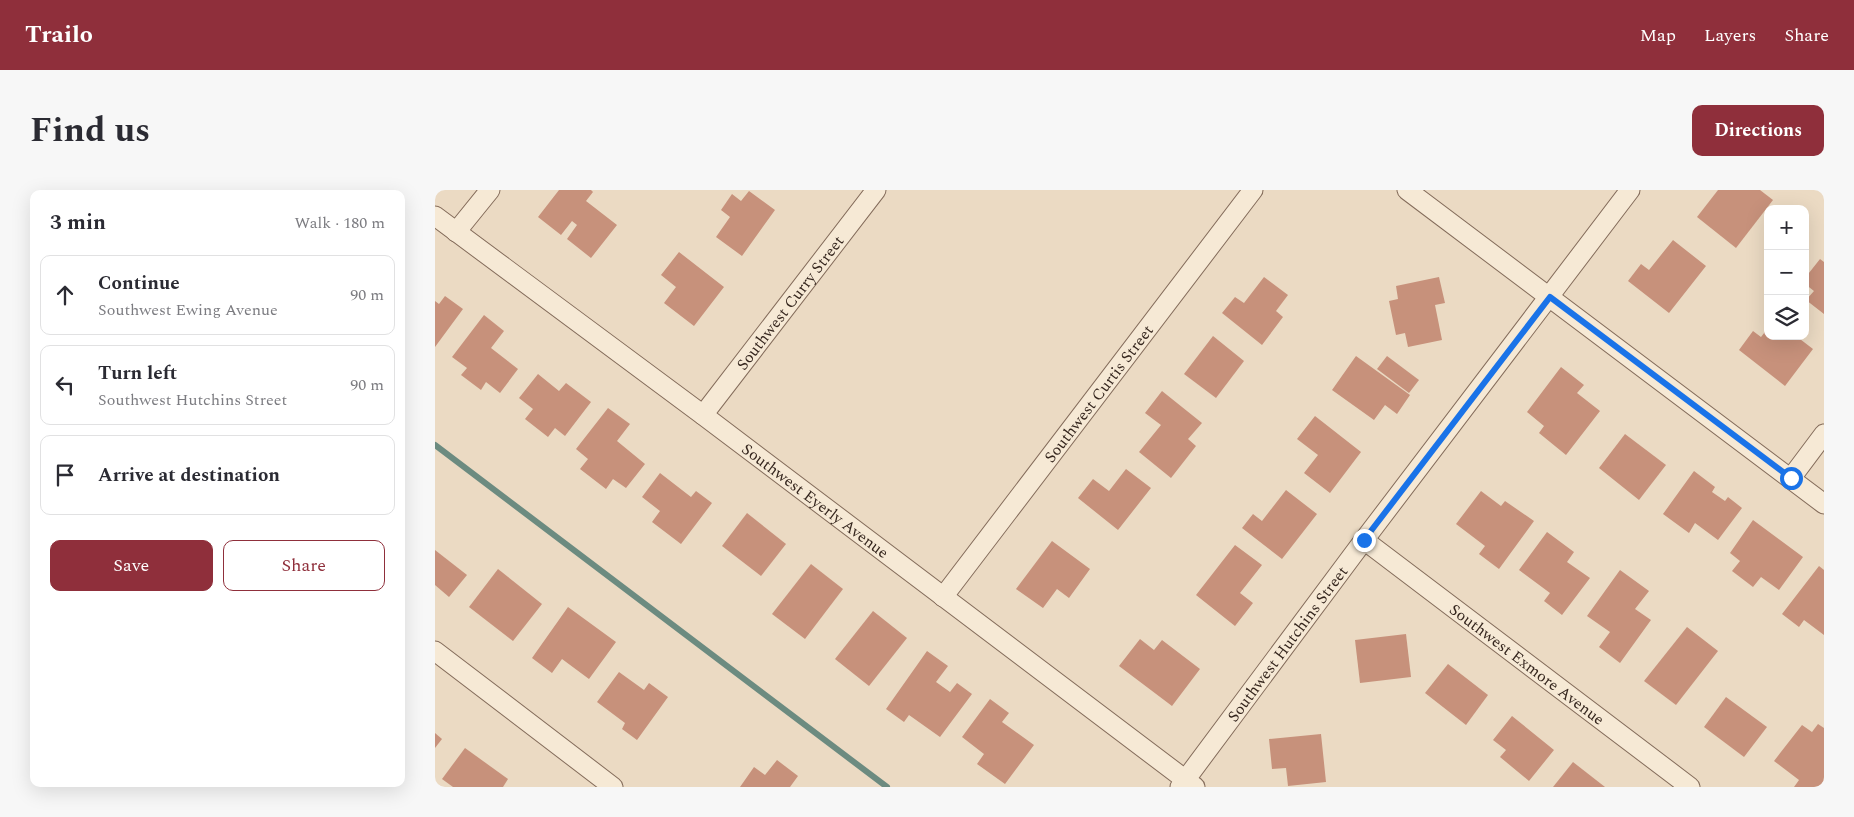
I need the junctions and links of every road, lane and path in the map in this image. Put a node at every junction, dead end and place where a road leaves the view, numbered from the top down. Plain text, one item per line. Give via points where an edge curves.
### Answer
1 (490, 190) edge
2 (876, 190) edge
3 (1253, 190) edge
4 (1407, 190) edge
5 (1630, 190) edge
6 (435, 216) edge
7 (456, 232) junction
8 (1550, 297) junction
9 (703, 414) junction
10 (1824, 434) edge
11 (1791, 478) junction
12 (1824, 504) edge
13 (1364, 540) junction
14 (943, 597) junction
15 (435, 651) edge
16 (1187, 785) edge
17 (613, 787) edge
18 (1690, 787) edge

1 - 7 street
2 - 9 street, Southwest Curry Street
3 - 14 street, Southwest Curtis Street
4 - 8 street
5 - 8 street, Southwest Hutchins Street
6 - 7 street, Southwest Eyerly Avenue
7 - 9 street, Southwest Eyerly Avenue
8 - 11 street
8 - 13 street, Southwest Hutchins Street
9 - 14 street, Southwest Eyerly Avenue
10 - 11 street
11 - 12 street
13 - 16 street, Southwest Hutchins Street
13 - 18 street, Southwest Exmore Avenue
14 - 16 street, Southwest Eyerly Avenue
15 - 17 street

